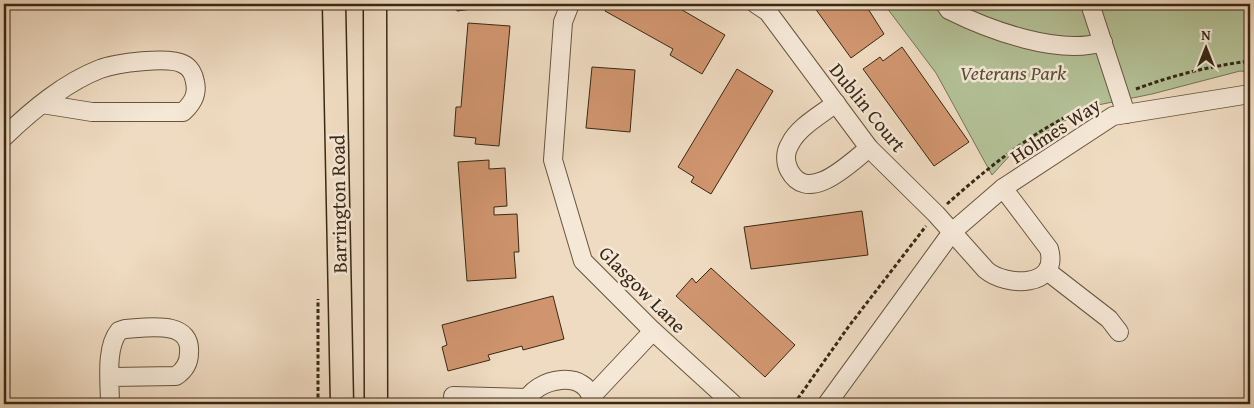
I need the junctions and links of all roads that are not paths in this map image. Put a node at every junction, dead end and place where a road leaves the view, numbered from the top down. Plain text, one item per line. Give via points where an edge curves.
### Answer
1 (334, 4) edge
2 (375, 4) edge
3 (570, 4) edge
4 (756, 4) edge
5 (945, 4) edge
6 (1090, 4) edge
7 (1103, 42) junction
8 (1250, 94) edge
9 (836, 103) junction
10 (42, 104) junction
11 (1126, 114) junction
12 (4, 137) edge
13 (869, 148) junction
14 (1003, 188) junction
15 (952, 232) junction
16 (1047, 271) junction
17 (654, 331) junction
18 (1119, 332) dead end
19 (111, 377) junction
20 (453, 396) dead end
21 (592, 400) edge
22 (526, 401) edge
23 (110, 404) edge
24 (342, 404) edge
25 (376, 404) edge
26 (733, 404) edge
27 (827, 404) edge

1 - 24 main road, Barrington Road
2 - 25 main road, Barrington Road
3 - 17 street, Glasgow Lane via 564,22 552,160 583,261
4 - 9 street, Dublin Court via 768,12
5 - 7 street via 949,10 1003,34 1076,46
6 - 7 street
7 - 11 street
8 - 11 street, Holmes Way
9 - 13 street, Dublin Court
9 - 13 street via 790,142 786,152 787,166 793,177 805,184 818,183 830,178
10 - 10 street via 92,112 183,112 195,97 196,84 192,72 184,64 130,62 102,68 75,81
10 - 12 street
11 - 14 street, Holmes Way via 1113,116
13 - 15 street, Dublin Court
14 - 15 street, Holmes Way
14 - 16 street, Holmes Way via 1049,249 1051,257
15 - 16 street via 990,274 1022,282 1036,279
15 - 27 street, Holmes Way
16 - 18 street via 1109,319
17 - 21 street
17 - 26 street, Glasgow Lane
19 - 19 street via 176,376 188,361 189,343 182,332 171,328 120,331 112,346
19 - 23 street
20 - 22 street
21 - 22 street via 584,385 568,379 535,389

